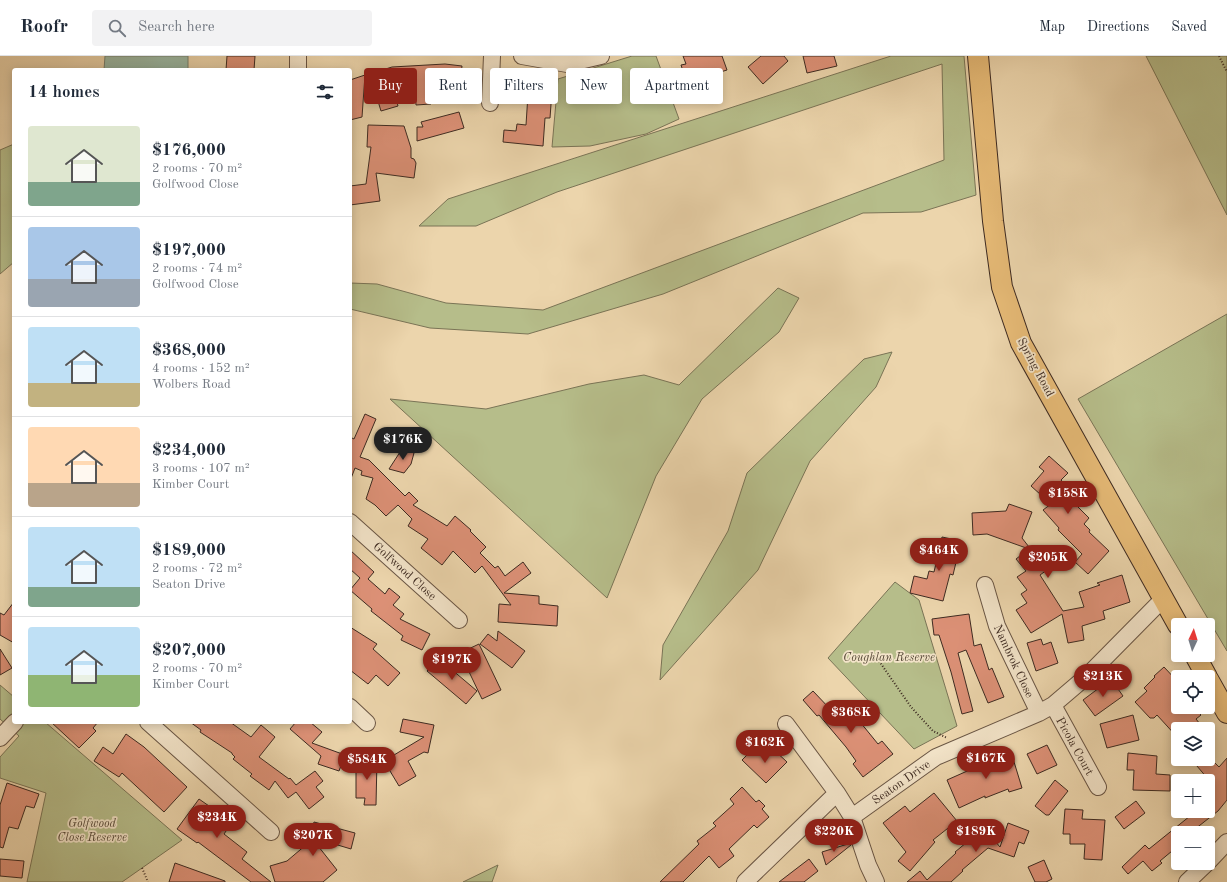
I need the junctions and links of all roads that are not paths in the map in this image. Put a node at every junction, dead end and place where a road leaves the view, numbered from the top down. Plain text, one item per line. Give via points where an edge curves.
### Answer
1 (298, 56) edge
2 (492, 56) edge
3 (522, 56) edge
4 (599, 56) edge
5 (978, 56) edge
6 (298, 68) edge
7 (491, 68) edge
8 (352, 524) edge
9 (985, 584) dead end
10 (1164, 599) junction
11 (1174, 618) edge
12 (459, 620) dead end
13 (1215, 692) edge
14 (352, 709) edge
15 (1046, 709) junction
16 (1227, 713) edge
17 (367, 723) dead end
18 (13, 724) edge
19 (150, 724) edge
20 (786, 724) dead end
21 (0, 738) edge
22 (1098, 787) dead end
23 (837, 793) junction
24 (852, 817) junction
25 (271, 832) dead end
26 (1227, 842) edge
27 (1215, 854) edge
28 (1199, 870) edge
29 (746, 882) edge
30 (876, 882) edge
31 (1187, 882) edge

1 - 6 street
2 - 7 street
3 - 4 street via 567,64
5 - 10 main road, Spring Road via 993,221 1002,287 1021,343
8 - 12 street, Golfwood Close
9 - 15 street, Nambrok Close via 997,626
10 - 11 main road, Spring Road
10 - 15 street, Seaton Drive via 1087,676
13 - 16 main road
14 - 17 street
15 - 22 street, Picola Court
15 - 24 street, Seaton Drive via 936,757
18 - 21 street
19 - 25 street
20 - 23 street
23 - 24 street
23 - 29 street
24 - 30 street
26 - 27 street
28 - 31 street

